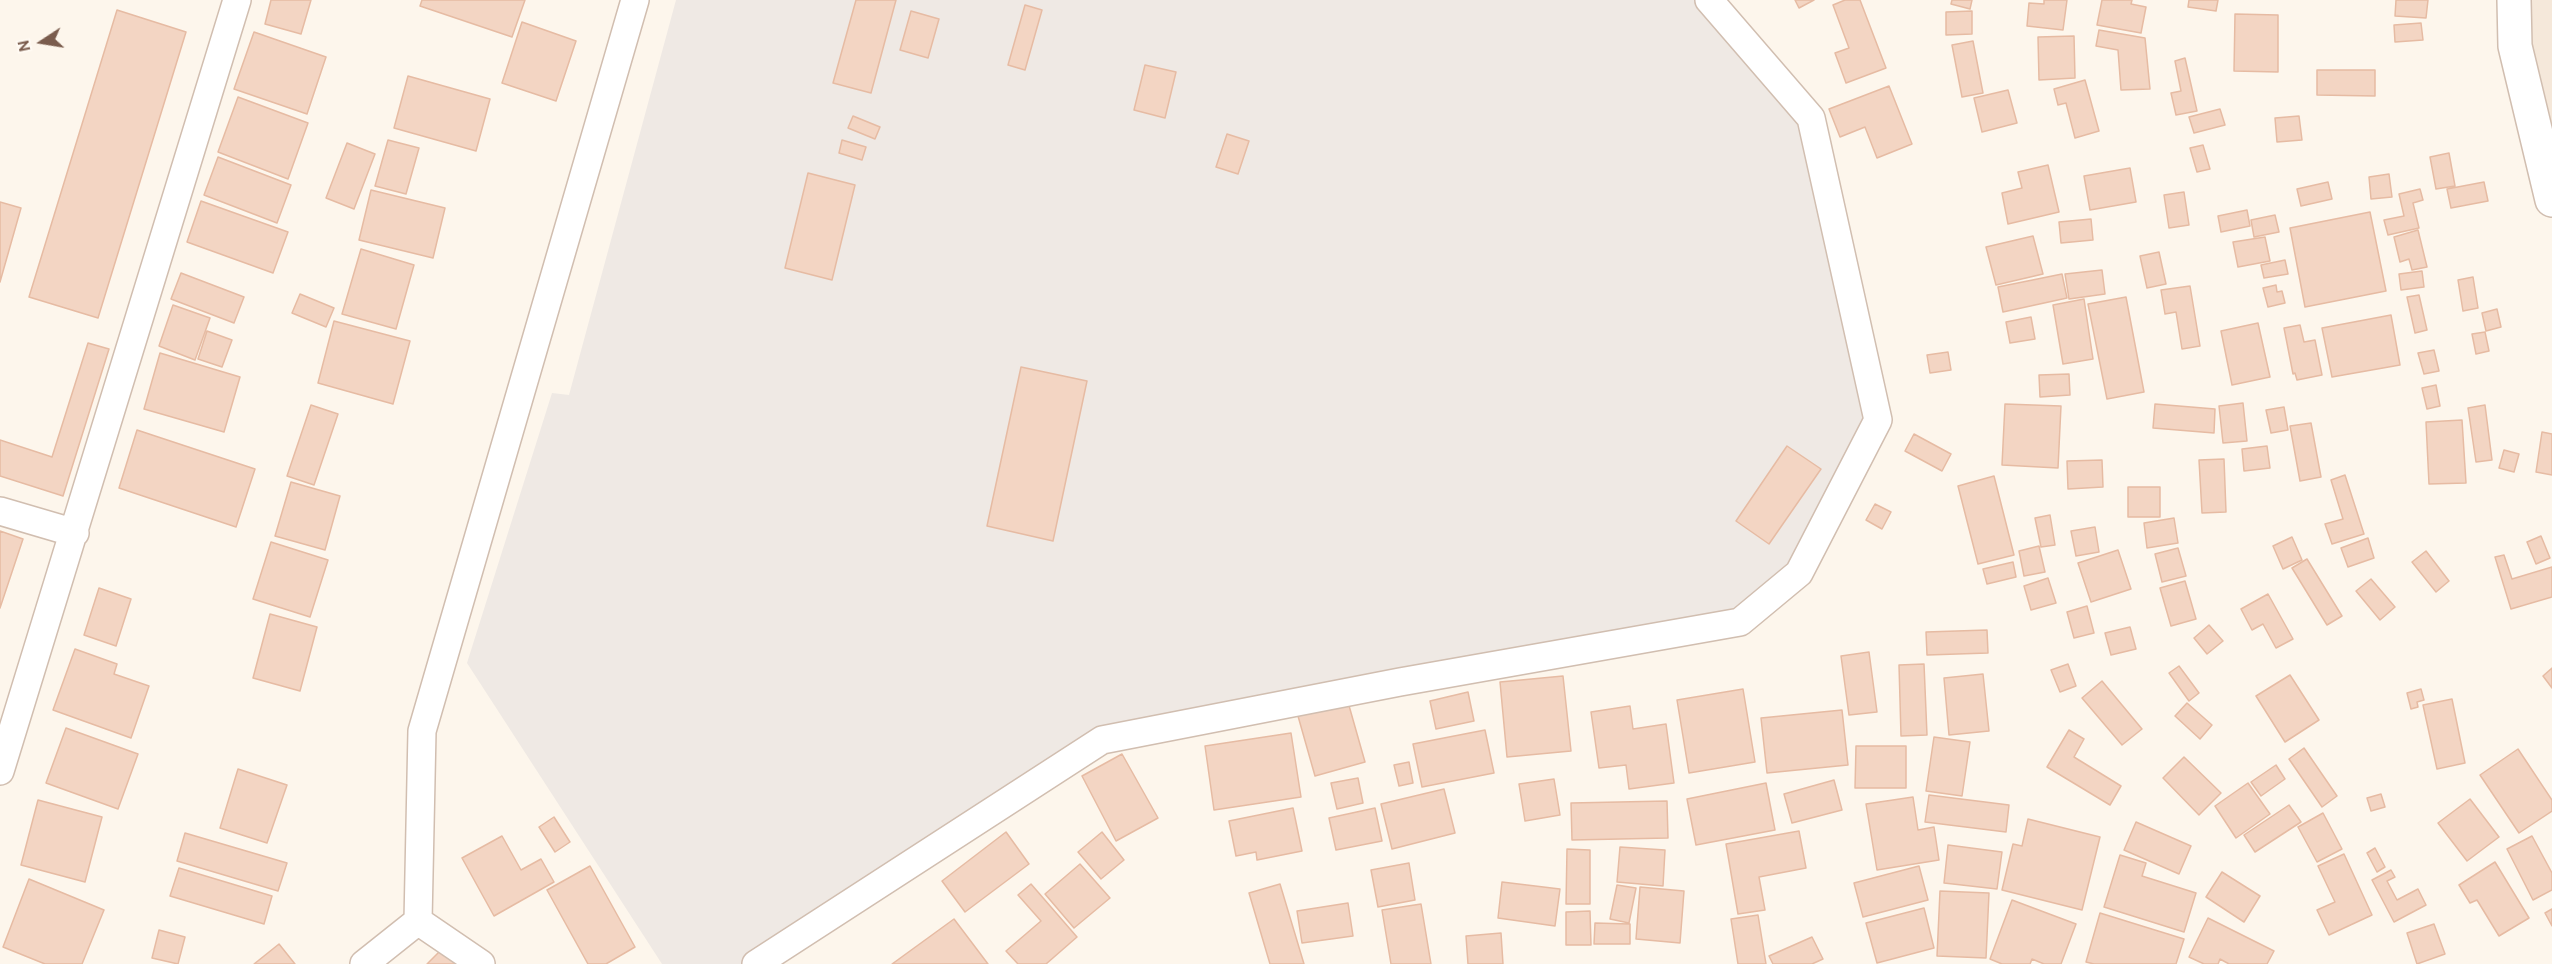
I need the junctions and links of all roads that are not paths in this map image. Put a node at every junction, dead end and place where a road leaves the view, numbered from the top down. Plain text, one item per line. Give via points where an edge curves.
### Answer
1 (237, 0) edge
2 (635, 0) edge
3 (1709, 0) edge
4 (2514, 0) edge
5 (2552, 200) edge
6 (0, 511) edge
7 (75, 533) junction
8 (0, 771) edge
9 (418, 921) junction
10 (364, 964) edge
11 (481, 964) edge
12 (756, 964) edge

1 - 7 street
2 - 9 street via 422,731
3 - 12 street via 1811,118 1878,420 1799,573 1740,622 1102,740
4 - 5 street via 2516,46
6 - 7 street
7 - 8 street
9 - 10 street
9 - 11 street

